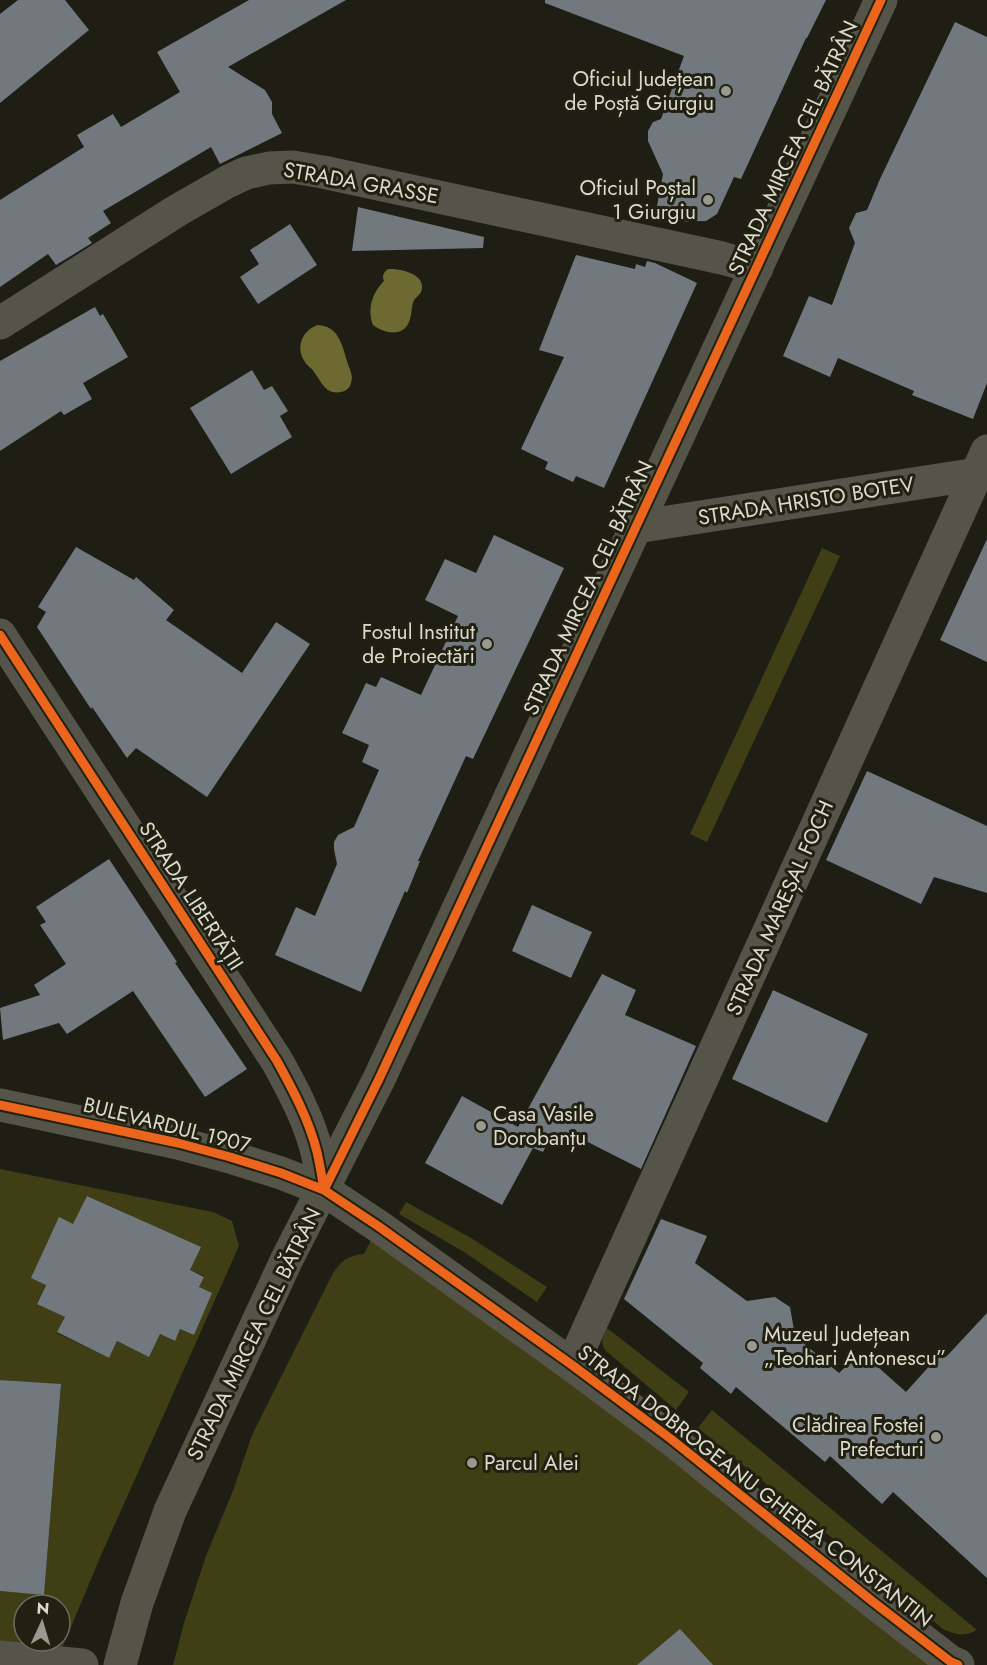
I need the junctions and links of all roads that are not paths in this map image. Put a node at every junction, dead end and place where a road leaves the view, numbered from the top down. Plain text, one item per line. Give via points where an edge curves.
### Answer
1 (881, 0) edge
2 (757, 268) junction
3 (0, 323) edge
4 (982, 462) edge
5 (636, 527) junction
6 (0, 635) edge
7 (0, 1104) edge
8 (324, 1190) junction
9 (572, 1365) junction
10 (0, 1657) edge
11 (82, 1665) edge
12 (120, 1665) edge
13 (958, 1665) edge

1 - 2 main road, STRADA MIRCEA CEL BĂTRÂN
2 - 3 street, STRADA GRASSE via 323,172 269,168 246,173 178,210
2 - 5 main road, STRADA MIRCEA CEL BĂTRÂN
4 - 5 street, STRADA HRISTO BOTEV
4 - 9 street, STRADA MAREȘAL FOCH
5 - 8 main road, STRADA MIRCEA CEL BĂTRÂN
6 - 8 street, STRADA LIBERTĂȚII via 277,1061 311,1134
7 - 8 main road, BULEVARDUL 1907 via 178,1143 281,1173
8 - 9 street, STRADA DOBROGEANU GHEREA CONSTANTIN
8 - 12 main road, STRADA MIRCEA CEL BĂTRÂN via 287,1259 170,1511
9 - 13 street, STRADA DOBROGEANU GHEREA CONSTANTIN
10 - 11 street

